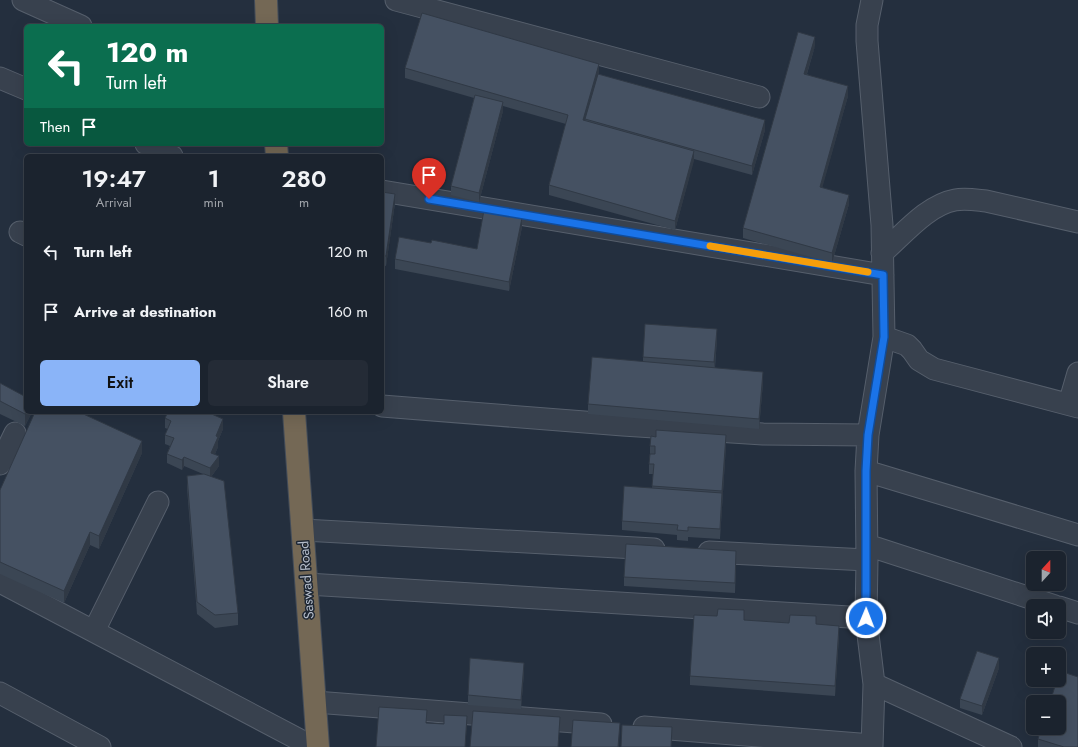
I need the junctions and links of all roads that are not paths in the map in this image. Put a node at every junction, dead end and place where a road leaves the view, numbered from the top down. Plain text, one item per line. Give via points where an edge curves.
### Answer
1 (23, 0) edge
2 (266, 0) edge
3 (396, 0) edge
4 (872, 0) edge
5 (77, 24) edge
6 (267, 24) edge
7 (0, 78) edge
8 (24, 89) edge
9 (759, 97) dead end
10 (150, 146) edge
11 (168, 154) edge
12 (384, 191) edge
13 (1078, 222) edge
14 (882, 253) junction
15 (883, 275) junction
16 (884, 337) junction
17 (1078, 373) edge
18 (384, 406) edge
19 (1073, 406) edge
20 (294, 414) edge
21 (15, 434) dead end
22 (868, 435) junction
23 (0, 464) edge
24 (866, 471) junction
25 (158, 502) dead end
26 (303, 530) junction
27 (1078, 535) edge
28 (867, 552) junction
29 (0, 582) edge
30 (307, 584) junction
31 (1031, 599) edge
32 (1066, 609) edge
33 (1078, 613) edge
34 (866, 618) junction
35 (94, 631) junction
36 (874, 684) junction
37 (0, 693) edge
38 (315, 702) junction
39 (872, 746) edge
40 (100, 747) edge
41 (313, 747) edge
42 (318, 747) edge
43 (1012, 747) edge

1 - 5 street
2 - 6 highway
3 - 9 street
4 - 14 street via 867,41
7 - 8 street
10 - 11 street
12 - 15 street
13 - 14 street via 986,201 955,200 927,212
14 - 15 street
15 - 16 street
16 - 19 street via 907,345 919,360 934,369
16 - 22 street
17 - 19 street
18 - 22 street via 763,434
20 - 26 highway, Saswad Road
21 - 23 street
22 - 24 street
24 - 27 street
24 - 28 street
25 - 35 street
26 - 28 street via 684,551
26 - 30 highway, Saswad Road
28 - 31 street
28 - 34 street
29 - 35 street
30 - 34 street
30 - 38 highway, Saswad Road
32 - 33 street
34 - 36 street
35 - 41 street
36 - 39 street
36 - 43 street
37 - 40 street
38 - 39 street
38 - 42 highway, Saswad Road

